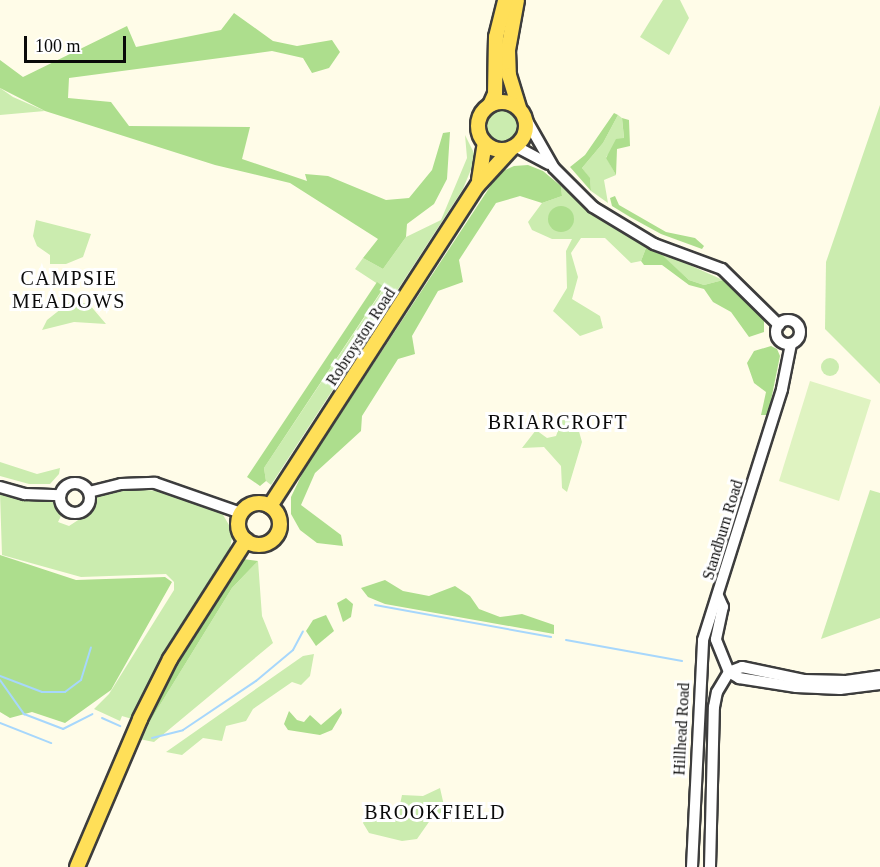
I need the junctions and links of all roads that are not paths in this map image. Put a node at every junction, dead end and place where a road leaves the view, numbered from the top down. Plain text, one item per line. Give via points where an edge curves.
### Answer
1 (505, 0) edge
2 (517, 0) edge
3 (490, 105) junction
4 (523, 113) junction
5 (484, 143) junction
6 (513, 147) junction
7 (554, 168) junction
8 (478, 185) junction
9 (778, 325) junction
10 (791, 344) junction
11 (0, 487) edge
12 (89, 492) junction
13 (60, 495) junction
14 (270, 506) junction
15 (241, 513) junction
16 (246, 540) junction
17 (718, 596) junction
18 (729, 672) junction
19 (880, 676) edge
20 (880, 684) edge
21 (77, 867) edge
22 (692, 867) edge
23 (710, 867) edge

1 - 3 main road via 496,37 495,88
2 - 4 main road via 508,50 509,75
3 - 4 main road via 505,101
3 - 5 main road via 478,120
4 - 6 main road via 524,136
4 - 7 street
5 - 6 main road via 495,149
5 - 8 main road, Robroyston Road
6 - 7 street via 535,154
6 - 8 main road, Robroyston Road
7 - 9 street via 593,207 620,225 654,244 722,269
8 - 14 main road, Robroyston Road
9 - 10 street via 777,337
9 - 10 street via 790,321 800,329
10 - 17 street, Standburn Road via 782,389
11 - 13 street via 25,494
12 - 13 street via 73,483
12 - 13 street via 85,509 73,514 62,507
12 - 15 street via 121,484 155,483
14 - 15 main road via 248,506
14 - 16 main road via 280,525 277,536 269,543 256,545
15 - 16 main road via 238,526
16 - 21 main road via 170,659 140,718
17 - 18 street, Standburn Road via 723,607 716,639
17 - 22 street, Hillhead Road via 703,640 700,669
18 - 19 street via 742,667 804,680 846,681
18 - 20 street via 739,678 796,687 840,689
18 - 23 street via 717,692

